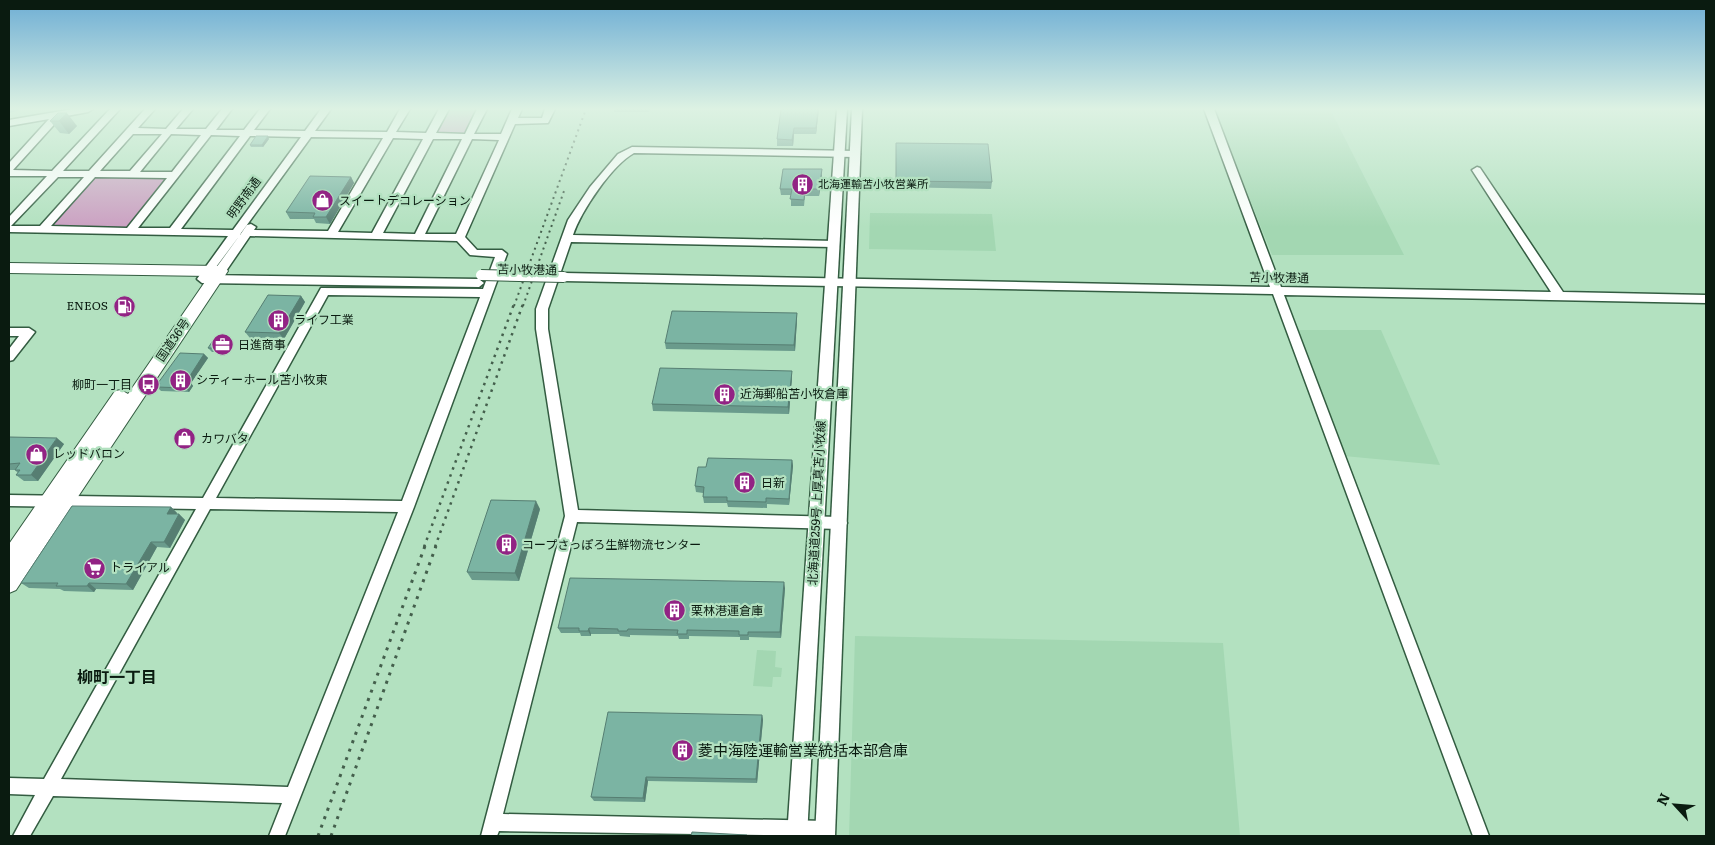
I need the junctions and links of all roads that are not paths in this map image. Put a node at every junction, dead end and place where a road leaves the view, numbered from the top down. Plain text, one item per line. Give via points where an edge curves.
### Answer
1 (27, 148) edge
2 (79, 148) edge
3 (115, 148) edge
4 (155, 148) edge
5 (196, 148) edge
6 (236, 148) edge
7 (302, 148) edge
8 (382, 148) edge
9 (422, 148) edge
10 (463, 148) edge
11 (500, 148) edge
12 (846, 148) edge
13 (848, 148) edge
14 (1224, 148) edge
15 (847, 154) junction
16 (9, 169) edge
17 (1477, 170) dead end
18 (9, 173) edge
19 (55, 174) junction
20 (92, 174) junction
21 (132, 175) junction
22 (174, 175) junction
23 (9, 223) edge
24 (9, 229) edge
25 (42, 230) junction
26 (129, 232) junction
27 (172, 233) junction
28 (241, 233) junction
29 (331, 236) junction
30 (375, 237) junction
31 (418, 237) junction
32 (460, 238) junction
33 (566, 238) junction
34 (834, 244) junction
35 (9, 268) edge
36 (211, 275) junction
37 (9, 276) edge
38 (850, 284) junction
39 (831, 285) junction
40 (1277, 292) junction
41 (488, 293) junction
42 (1560, 297) junction
43 (1706, 299) edge
44 (9, 332) edge
45 (9, 357) edge
46 (9, 500) edge
47 (57, 501) junction
48 (207, 505) junction
49 (407, 507) junction
50 (572, 516) junction
51 (816, 522) junction
52 (840, 523) junction
53 (9, 560) edge
54 (9, 584) edge
55 (9, 786) edge
56 (48, 788) junction
57 (293, 795) junction
58 (491, 829) edge
59 (797, 832) edge
60 (826, 833) edge
61 (22, 836) edge
62 (277, 836) edge
63 (1481, 836) edge

1 - 16 street
2 - 19 street
3 - 20 street
4 - 21 street
5 - 22 street
6 - 27 street
7 - 28 street, 明野南通
8 - 29 street
9 - 30 street
10 - 31 street
11 - 32 street
12 - 15 main road, 北海道道259号 上厚真苫小牧線
13 - 15 main road, 北海道道259号 上厚真苫小牧線
14 - 40 street
15 - 33 street via 632,150 622,156 594,189 573,220
15 - 34 main road, 北海道道259号 上厚真苫小牧線
15 - 38 main road, 北海道道259号 上厚真苫小牧線
17 - 42 street
18 - 19 street
19 - 20 street
19 - 23 street
20 - 21 street
20 - 25 street
21 - 22 street
22 - 26 street
24 - 25 street
25 - 26 street
26 - 27 street
27 - 28 street
28 - 29 street
28 - 36 street, 明野南通
29 - 30 street
30 - 31 street
31 - 32 street
32 - 41 street via 474,253 502,254
33 - 34 street
33 - 50 street via 542,310 542,329
34 - 39 main road, 北海道道259号 上厚真苫小牧線
35 - 36 highway
36 - 37 highway
36 - 39 street, 苫小牧港通
36 - 47 highway, 国道36号
38 - 39 street, 苫小牧港通
38 - 40 street, 苫小牧港通
38 - 52 main road, 北海道道259号 上厚真苫小牧線
39 - 51 main road, 北海道道259号 上厚真苫小牧線
40 - 42 street, 苫小牧港通
40 - 63 street
41 - 48 street via 325,291
41 - 49 street
42 - 43 street, 苫小牧港通
44 - 45 street via 29,332
46 - 47 street
47 - 48 street
47 - 53 highway, 国道36号
47 - 54 highway, 国道36号
48 - 49 street
48 - 56 street
49 - 57 street
50 - 51 street
50 - 58 street
51 - 52 street
51 - 59 main road, 北海道道259号 上厚真苫小牧線
52 - 60 main road, 北海道道259号 上厚真苫小牧線
55 - 56 street
56 - 57 street
56 - 61 street
57 - 62 street
58 - 59 street
59 - 60 street

